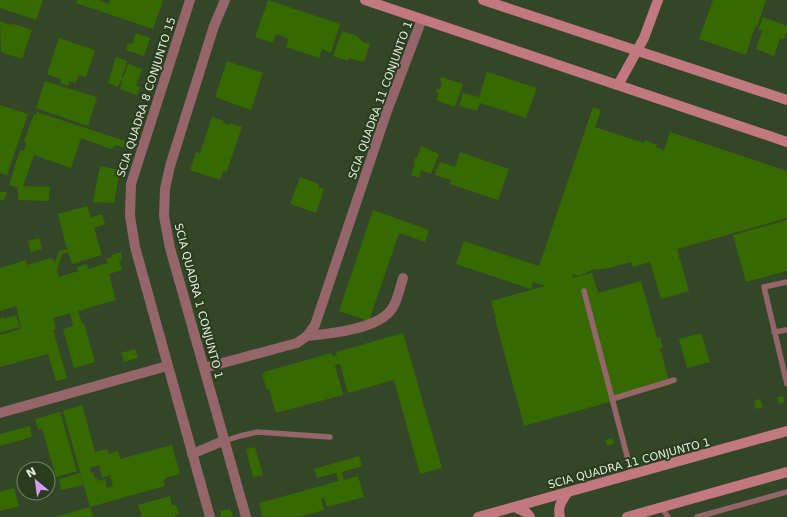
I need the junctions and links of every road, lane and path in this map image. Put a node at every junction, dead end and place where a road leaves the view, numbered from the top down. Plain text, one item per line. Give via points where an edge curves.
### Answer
1 (190, 0) edge
2 (225, 0) edge
3 (365, 0) edge
4 (483, 0) edge
5 (658, 0) edge
6 (422, 19) junction
7 (637, 51) junction
8 (618, 85) junction
9 (787, 100) edge
10 (787, 142) edge
11 (403, 278) dead end
12 (787, 282) edge
13 (584, 291) dead end
14 (787, 330) edge
15 (774, 332) junction
16 (307, 336) junction
17 (167, 366) junction
18 (204, 368) junction
19 (674, 380) dead end
20 (787, 384) edge
21 (612, 399) junction
22 (0, 413) edge
23 (787, 432) edge
24 (330, 437) dead end
25 (223, 442) junction
26 (192, 454) junction
27 (787, 472) edge
28 (632, 474) junction
29 (787, 492) edge
30 (567, 493) junction
31 (515, 506) junction
32 (661, 507) junction
33 (210, 517) edge
34 (246, 517) edge
35 (478, 517) edge
36 (530, 517) edge
37 (560, 517) edge
38 (627, 517) edge
39 (668, 517) edge
40 (697, 517) edge

1 - 17 street, SCIA QUADRA 8 CONJUNTO 15 via 131,184 130,216 135,247
2 - 18 street, SCIA QUADRA 1 CONJUNTO 1 via 214,26 165,189 164,216 170,248
3 - 6 street
4 - 7 street
5 - 7 street
6 - 8 street, SCIA QUADRA 11 CONJUNTO 1
6 - 16 street, SCIA QUADRA 11 CONJUNTO 1 via 387,111 315,325
7 - 8 street
7 - 9 street
8 - 10 street, SCIA QUADRA 11 CONJUNTO 1
11 - 16 street via 394,307 373,324 330,334
12 - 15 lane via 764,287
13 - 21 lane
14 - 15 lane
15 - 20 lane
16 - 18 street via 297,343
17 - 22 street
17 - 26 street, SCIA QUADRA 8 CONJUNTO 15
18 - 25 street, SCIA QUADRA 1 CONJUNTO 1
19 - 21 lane
21 - 28 lane
23 - 28 street, SCIA QUADRA 11 CONJUNTO 1
24 - 25 lane via 257,432
25 - 26 street
25 - 34 street, SCIA QUADRA 1 CONJUNTO 1
26 - 33 street, SCIA QUADRA 8 CONJUNTO 15
27 - 32 street
28 - 30 street, SCIA QUADRA 11 CONJUNTO 1
29 - 40 lane
30 - 31 street, SCIA QUADRA 11 CONJUNTO 1
30 - 37 street via 560,503
31 - 35 street, SCIA QUADRA 11 CONJUNTO 1
31 - 36 street
32 - 38 street
32 - 39 lane

